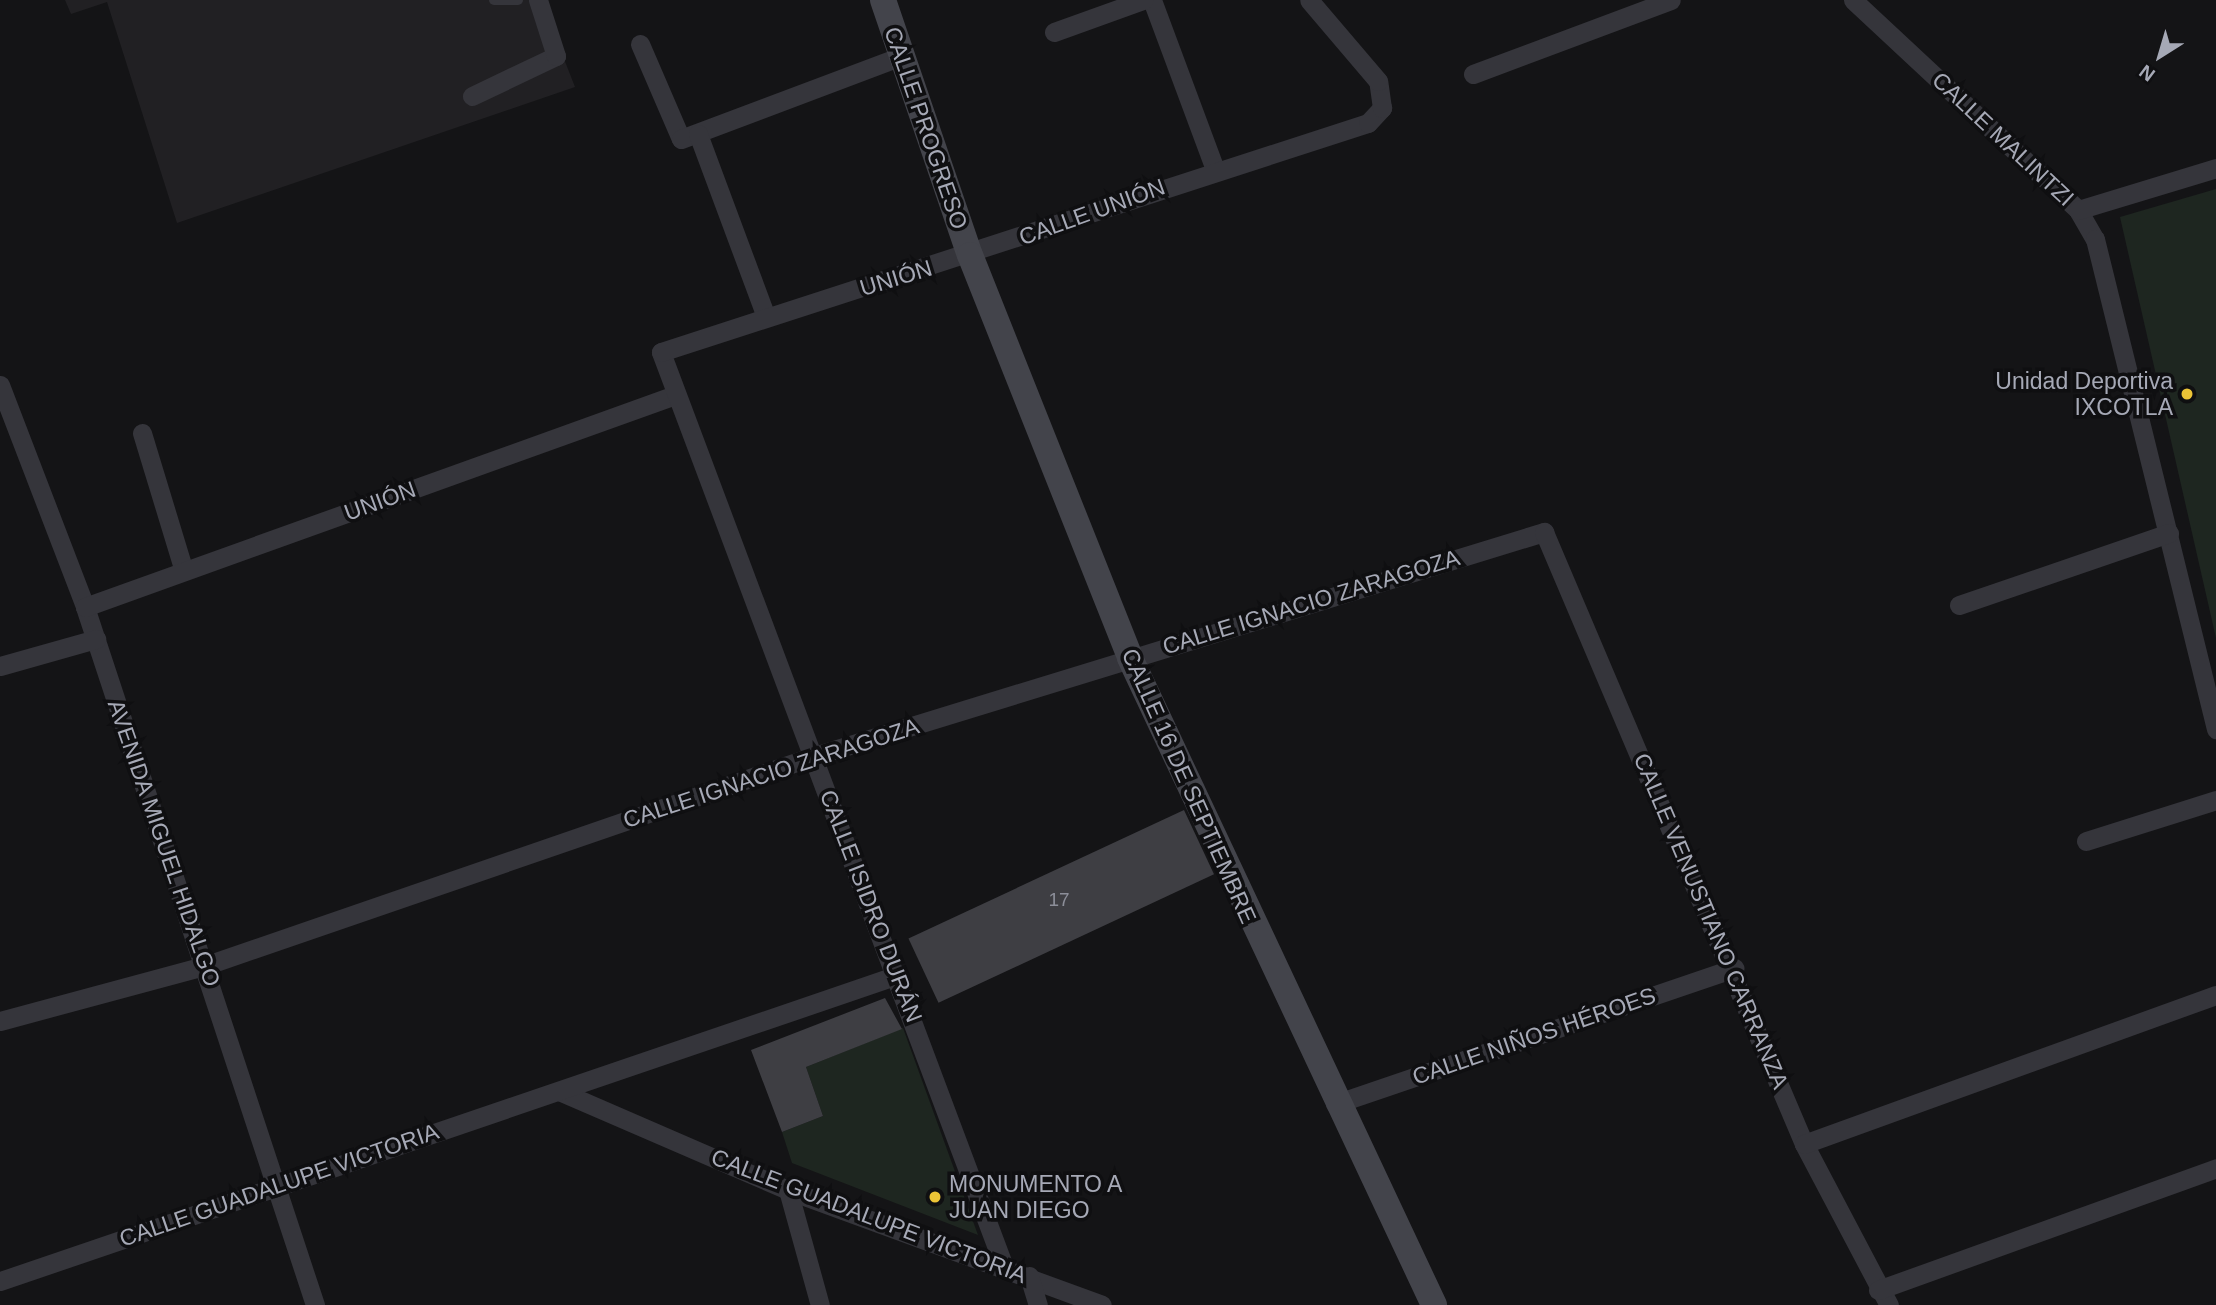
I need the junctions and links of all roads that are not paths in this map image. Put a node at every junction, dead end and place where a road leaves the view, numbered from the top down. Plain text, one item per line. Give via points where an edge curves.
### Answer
1 (494, 0) edge
2 (518, 0) edge
3 (538, 0) edge
4 (883, 0) edge
5 (1143, 0) edge
6 (1152, 0) edge
7 (1310, 0) edge
8 (1671, 0) edge
9 (1861, 4) edge
10 (1054, 32) dead end
11 (640, 44) dead end
12 (902, 56) junction
13 (1473, 74) dead end
14 (472, 96) dead end
15 (698, 134) junction
16 (1214, 167) junction
17 (2216, 168) edge
18 (2078, 210) junction
19 (970, 255) junction
20 (766, 317) junction
21 (661, 352) joint
22 (0, 385) edge
23 (675, 395) junction
24 (142, 433) dead end
25 (1544, 531) joint
26 (2169, 533) junction
27 (184, 571) junction
28 (1959, 605) dead end
29 (85, 607) junction
30 (96, 639) junction
31 (1130, 658) junction
32 (0, 666) edge
33 (2216, 729) edge
34 (814, 756) junction
35 (2216, 800) edge
36 (2086, 841) dead end
37 (207, 965) junction
38 (1734, 968) junction
39 (898, 975) junction
40 (2216, 995) edge
41 (0, 1021) edge
42 (559, 1091) junction
43 (1335, 1104) junction
44 (1804, 1144) junction
45 (2216, 1168) edge
46 (275, 1184) junction
47 (788, 1190) junction
48 (1003, 1264) junction
49 (1029, 1276) junction
50 (0, 1281) edge
51 (1884, 1297) edge
52 (315, 1305) edge
53 (820, 1305) edge
54 (1038, 1305) edge
55 (1102, 1305) edge
56 (1434, 1305) edge

1 - 2 lane
3 - 14 street via 556,56
4 - 12 street, CALLE PROGRESO
5 - 10 street
6 - 16 street
7 - 16 street, CALLE UNIÓN via 1378,81 1382,108 1368,123
8 - 13 street
9 - 18 street, CALLE MALINTZI
11 - 15 street via 681,139
12 - 15 street
12 - 19 street, CALLE PROGRESO
15 - 20 street
16 - 19 street, CALLE UNIÓN
17 - 18 street, CALLE MALINTZI
18 - 26 street via 2095,239
19 - 20 street, UNIÓN
19 - 31 street, CALLE 16 DE SEPTIEMBRE
20 - 21 street, UNIÓN
21 - 23 street, CALLE ISIDRO DURÁN
22 - 29 street, AVENIDA MIGUEL HIDALGO
23 - 27 street, UNIÓN
23 - 34 street, CALLE ISIDRO DURÁN
24 - 27 street
25 - 31 street, CALLE IGNACIO ZARAGOZA
25 - 38 street, CALLE VENUSTIANO CARRANZA
26 - 28 street
26 - 33 street
27 - 29 street, UNIÓN
29 - 30 street, AVENIDA MIGUEL HIDALGO
30 - 32 street
30 - 37 street, AVENIDA MIGUEL HIDALGO
31 - 34 street, CALLE IGNACIO ZARAGOZA
31 - 43 street, CALLE 16 DE SEPTIEMBRE
34 - 37 street, CALLE IGNACIO ZARAGOZA
34 - 39 street, CALLE ISIDRO DURÁN
35 - 36 street
37 - 41 street, CALLE IGNACIO ZARAGOZA
37 - 46 street, AVENIDA MIGUEL HIDALGO
38 - 43 street, CALLE NIÑOS HÉROES
38 - 44 street, CALLE VENUSTIANO CARRANZA
39 - 42 street, CALLE GUADALUPE VICTORIA
39 - 48 street, CALLE ISIDRO DURÁN
40 - 44 street
42 - 46 street, CALLE GUADALUPE VICTORIA
42 - 47 street, CALLE GUADALUPE VICTORIA
43 - 56 street, CALLE 16 DE SEPTIEMBRE
44 - 51 street, CALLE VENUSTIANO CARRANZA
45 - 51 street
46 - 50 street, CALLE GUADALUPE VICTORIA
46 - 52 street, AVENIDA MIGUEL HIDALGO
47 - 48 street, CALLE GUADALUPE VICTORIA
47 - 53 street
48 - 49 street, CALLE GUADALUPE VICTORIA
49 - 54 street
49 - 55 street, CALLE GUADALUPE VICTORIA

